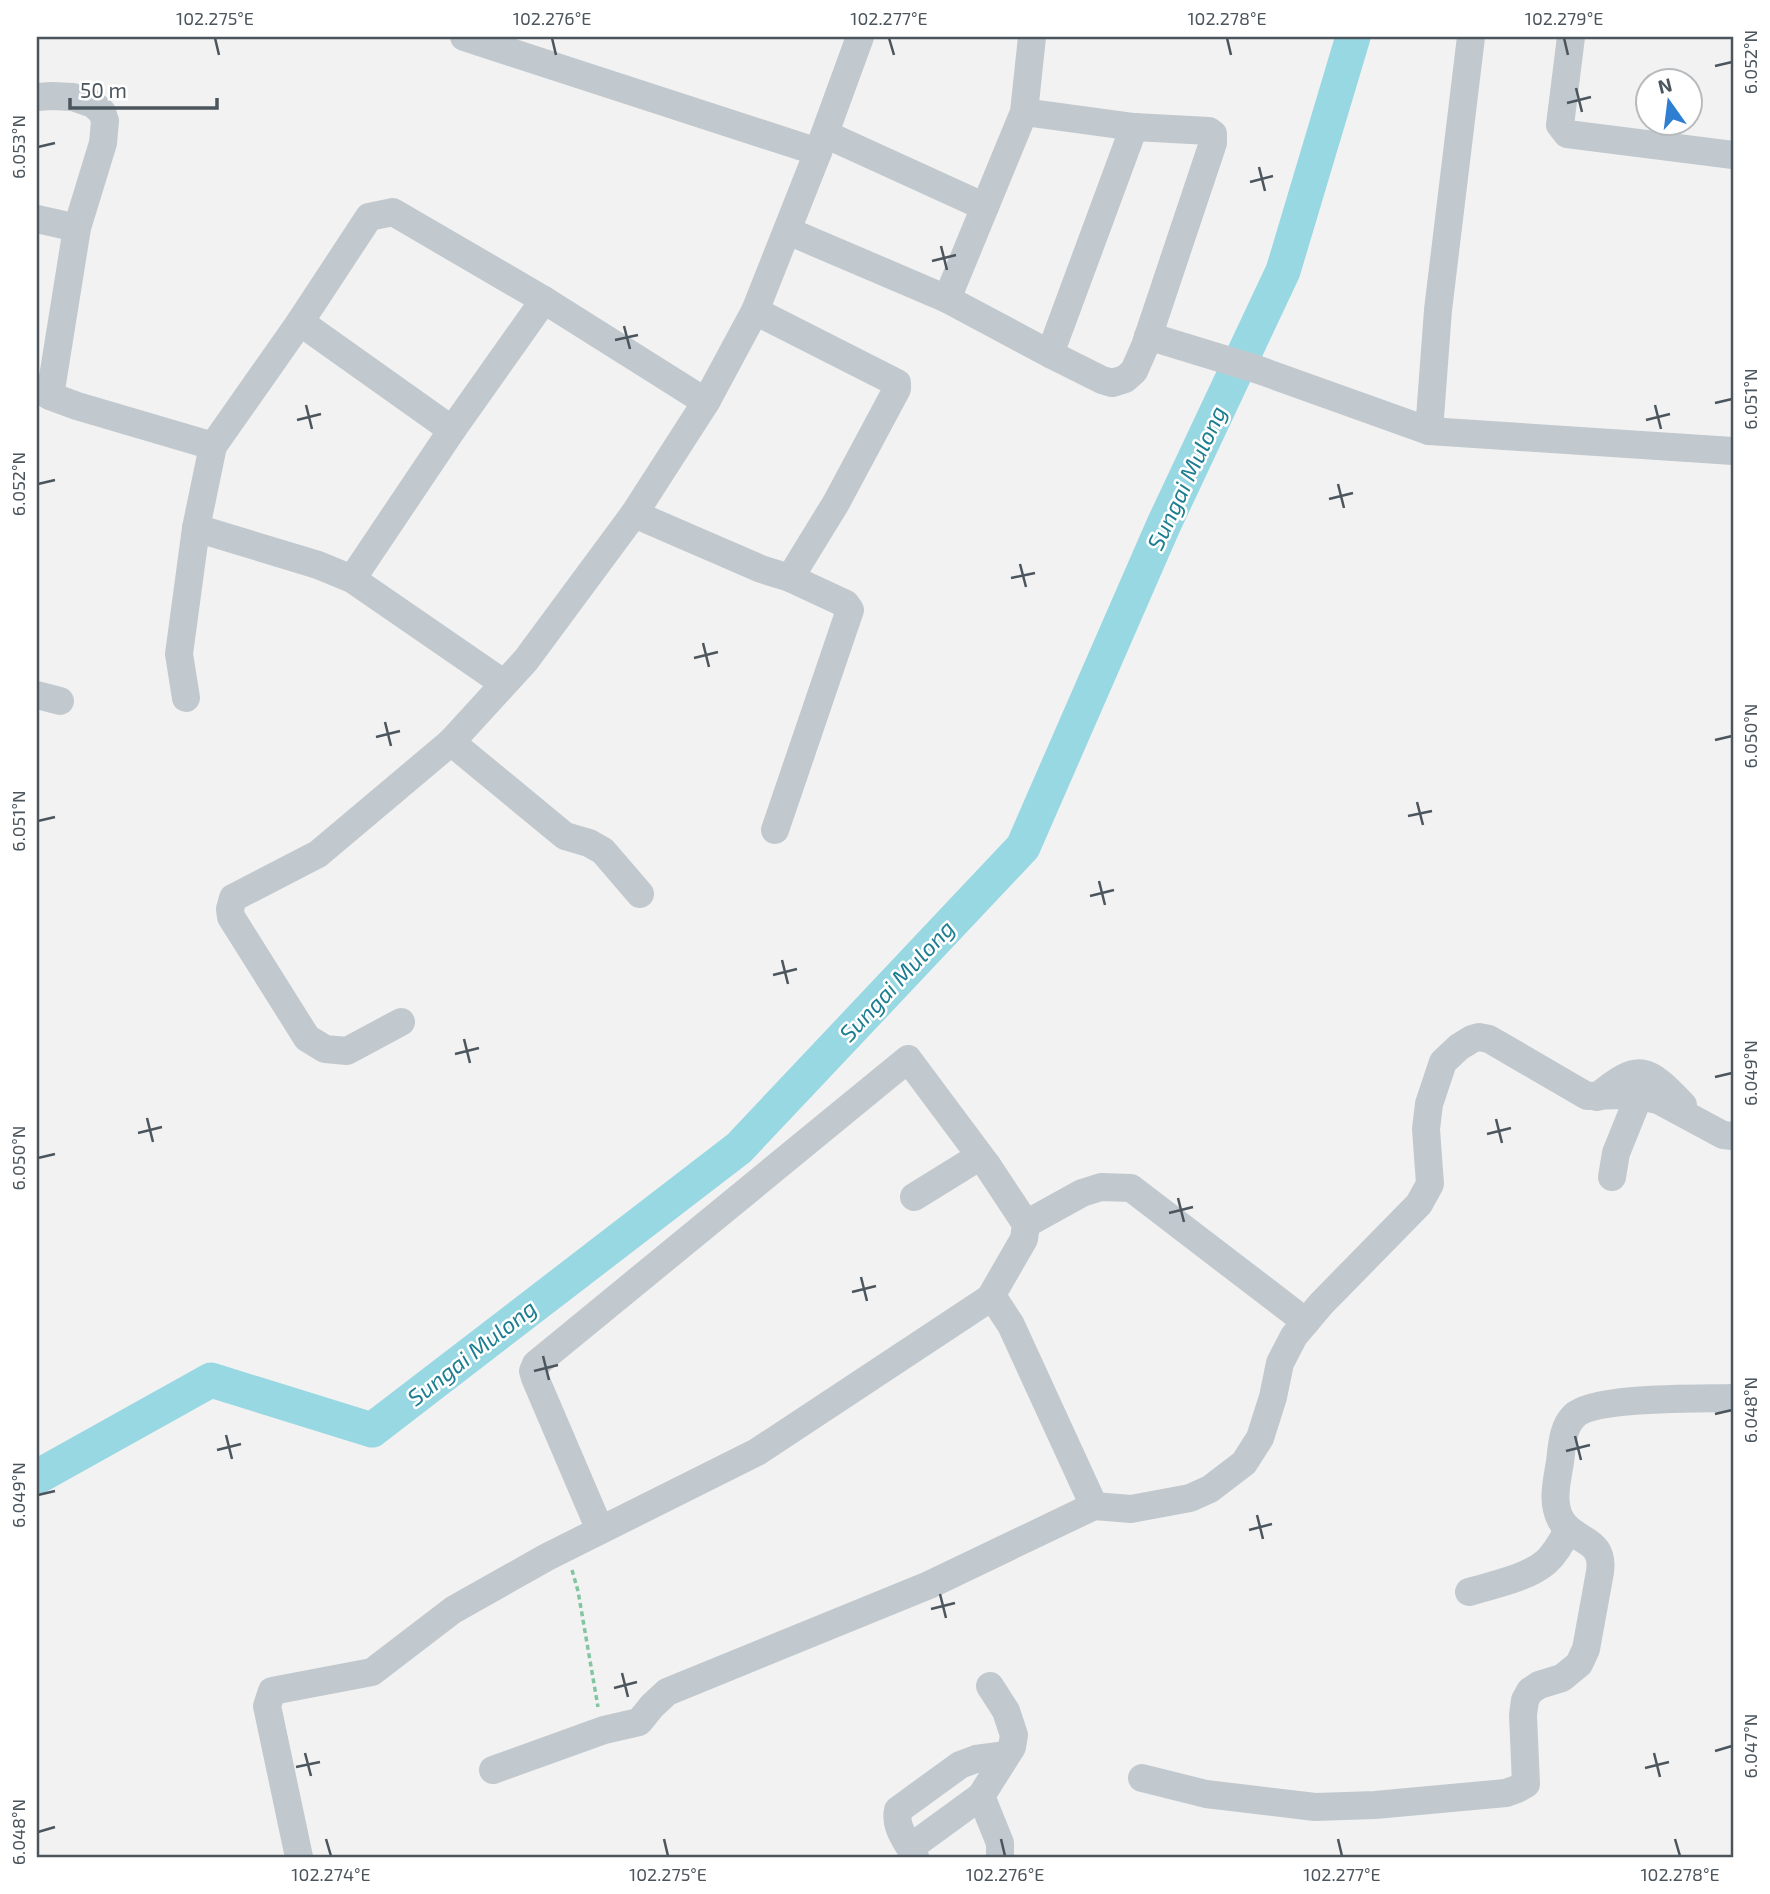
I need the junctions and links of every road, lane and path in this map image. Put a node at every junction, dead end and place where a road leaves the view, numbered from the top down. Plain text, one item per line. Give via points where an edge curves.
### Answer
1 (464, 37) edge
2 (860, 37) edge
3 (1032, 37) edge
4 (1471, 37) edge
5 (1571, 37) edge
6 (37, 97) edge
7 (1024, 112) junction
8 (1134, 127) junction
9 (822, 143) junction
10 (1733, 155) edge
11 (985, 208) junction
12 (37, 219) edge
13 (77, 228) junction
14 (788, 231) junction
15 (947, 299) junction
16 (544, 300) junction
17 (755, 311) junction
18 (300, 322) junction
19 (1158, 339) junction
20 (1050, 354) junction
21 (43, 393) edge
22 (706, 402) junction
23 (452, 430) junction
24 (1429, 431) junction
25 (213, 446) junction
26 (1733, 451) edge
27 (634, 514) junction
28 (196, 528) junction
29 (790, 578) junction
30 (352, 579) junction
31 (503, 683) junction
32 (186, 698) dead end
33 (451, 742) junction
34 (775, 830) dead end
35 (640, 894) dead end
36 (401, 1022) dead end
37 (1639, 1096) junction
38 (1597, 1097) junction
39 (1691, 1118) junction
40 (1733, 1136) edge
41 (987, 1165) junction
42 (1612, 1177) dead end
43 (914, 1197) dead end
44 (1026, 1224) junction
45 (990, 1297) junction
46 (1306, 1322) junction
47 (1733, 1398) edge
48 (1094, 1506) junction
49 (600, 1530) junction
50 (1568, 1530) junction
51 (564, 1548) junction
52 (1469, 1592) dead end
53 (990, 1686) dead end
54 (604, 1730) junction
55 (1006, 1755) junction
56 (493, 1770) dead end
57 (1142, 1778) dead end
58 (981, 1796) junction
59 (913, 1852) edge
60 (299, 1857) edge
61 (1000, 1857) edge

1 - 9 street
2 - 9 street
3 - 7 street
4 - 24 street via 1438,310
5 - 10 street via 1560,125 1567,134
6 - 13 street via 73,97 93,104 105,121 103,143
7 - 8 street
7 - 11 street
8 - 19 street via 1213,134
8 - 20 street
9 - 11 street
9 - 14 street
11 - 15 street
12 - 13 street
13 - 21 street
14 - 15 street
14 - 17 street
15 - 20 street
16 - 18 street via 393,212 369,217
16 - 22 street
16 - 23 street
17 - 22 street
17 - 29 street via 897,383 836,503
18 - 23 street
18 - 25 street
19 - 20 street via 1134,371 1112,383
19 - 24 street
21 - 25 street
22 - 27 street
23 - 30 street
24 - 26 street
25 - 28 street
27 - 29 street
27 - 31 street via 526,660
28 - 30 street
28 - 32 street via 179,653
29 - 34 street via 850,610
30 - 31 street
31 - 33 street
33 - 35 street via 565,836 603,851
33 - 36 street via 318,853 233,898 230,909 307,1038 325,1049 346,1051
37 - 38 street
37 - 39 street via 1658,1100
37 - 42 street via 1616,1153
38 - 39 street via 1622,1077 1647,1073
38 - 46 street via 1587,1096 1489,1040 1479,1037 1459,1047 1443,1062 1429,1104 1430,1184 1419,1205
39 - 40 street
41 - 43 street via 978,1159
41 - 44 street
41 - 49 street via 908,1059 536,1364 535,1378
44 - 45 street via 1024,1239
44 - 46 street via 1082,1193 1101,1187 1131,1188
45 - 48 street via 1011,1325
45 - 49 street via 757,1452
46 - 48 street via 1280,1363 1260,1438 1244,1463 1190,1498 1131,1509
47 - 50 street via 1615,1402 1574,1416 1564,1436 1555,1493 1556,1509
48 - 54 street via 929,1585 667,1692 639,1722
49 - 51 street
50 - 52 street via 1545,1563
50 - 57 street via 1592,1543 1601,1563 1586,1649 1570,1673 1539,1685 1525,1700 1525,1784 1517,1789 1446,1800 1315,1807 1206,1794
51 - 54 path via 578,1591
51 - 60 street via 453,1610 372,1672 272,1691 267,1706
53 - 55 street via 1014,1735
54 - 56 street
55 - 58 street
55 - 59 street via 960,1765 898,1810 899,1827
58 - 59 street
58 - 61 street via 1000,1843

